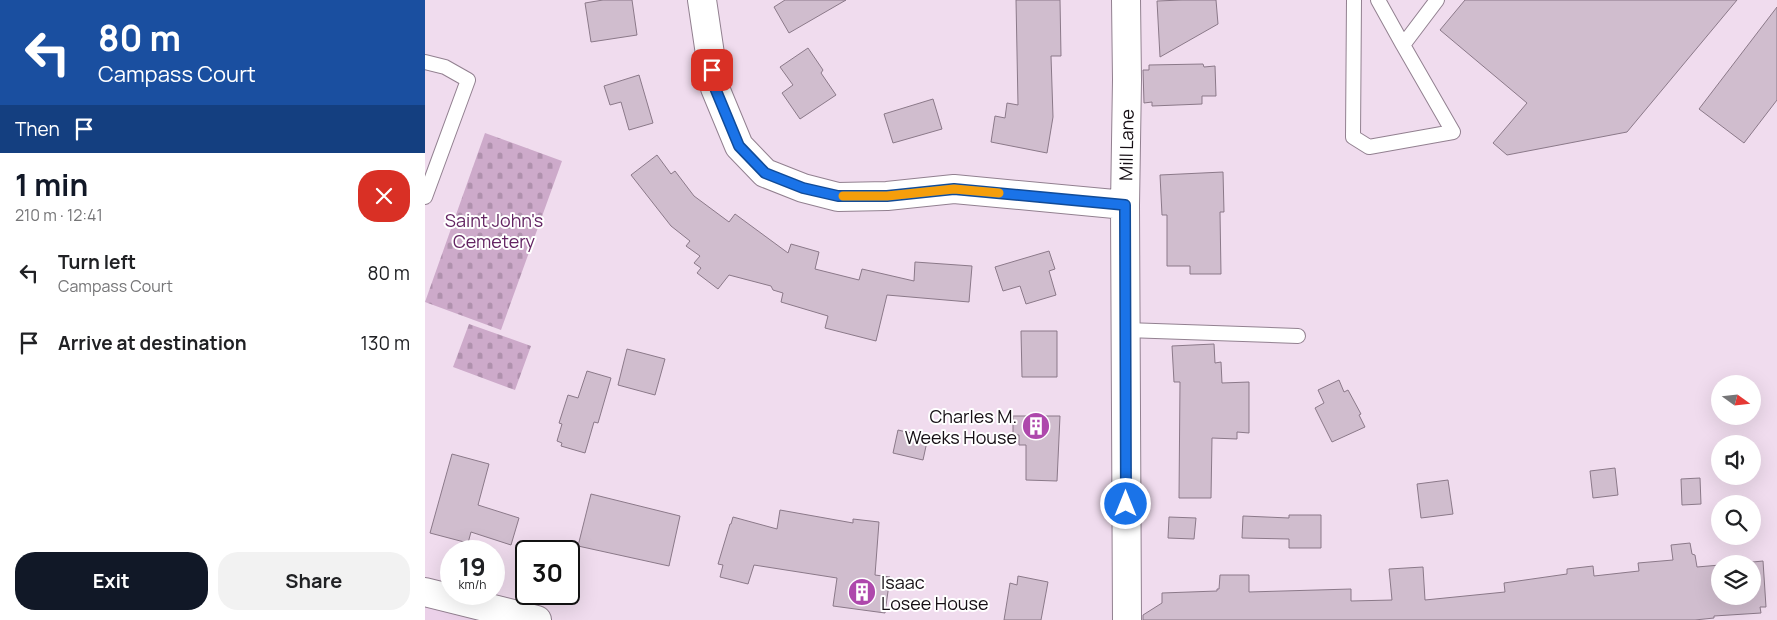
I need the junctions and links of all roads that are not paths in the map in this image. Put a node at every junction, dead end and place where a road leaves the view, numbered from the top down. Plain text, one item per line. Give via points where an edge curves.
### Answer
1 (702, 0) edge
2 (1125, 0) edge
3 (1354, 0) edge
4 (1377, 0) edge
5 (1437, 0) edge
6 (1403, 46) junction
7 (425, 62) edge
8 (425, 197) edge
9 (1125, 205) junction
10 (1126, 330) junction
11 (1298, 336) dead end
12 (425, 592) edge
13 (537, 620) edge
14 (1127, 620) edge

1 - 9 street via 715,88 739,146 765,173 803,188 838,196 887,196 954,189
2 - 9 street, Mill Lane
3 - 6 lane via 1353,137 1369,147 1453,132
4 - 6 lane
5 - 6 lane
7 - 8 lane via 445,67 468,80
9 - 10 street, Mill Lane
10 - 11 lane
10 - 14 street, Mill Lane
12 - 13 street

